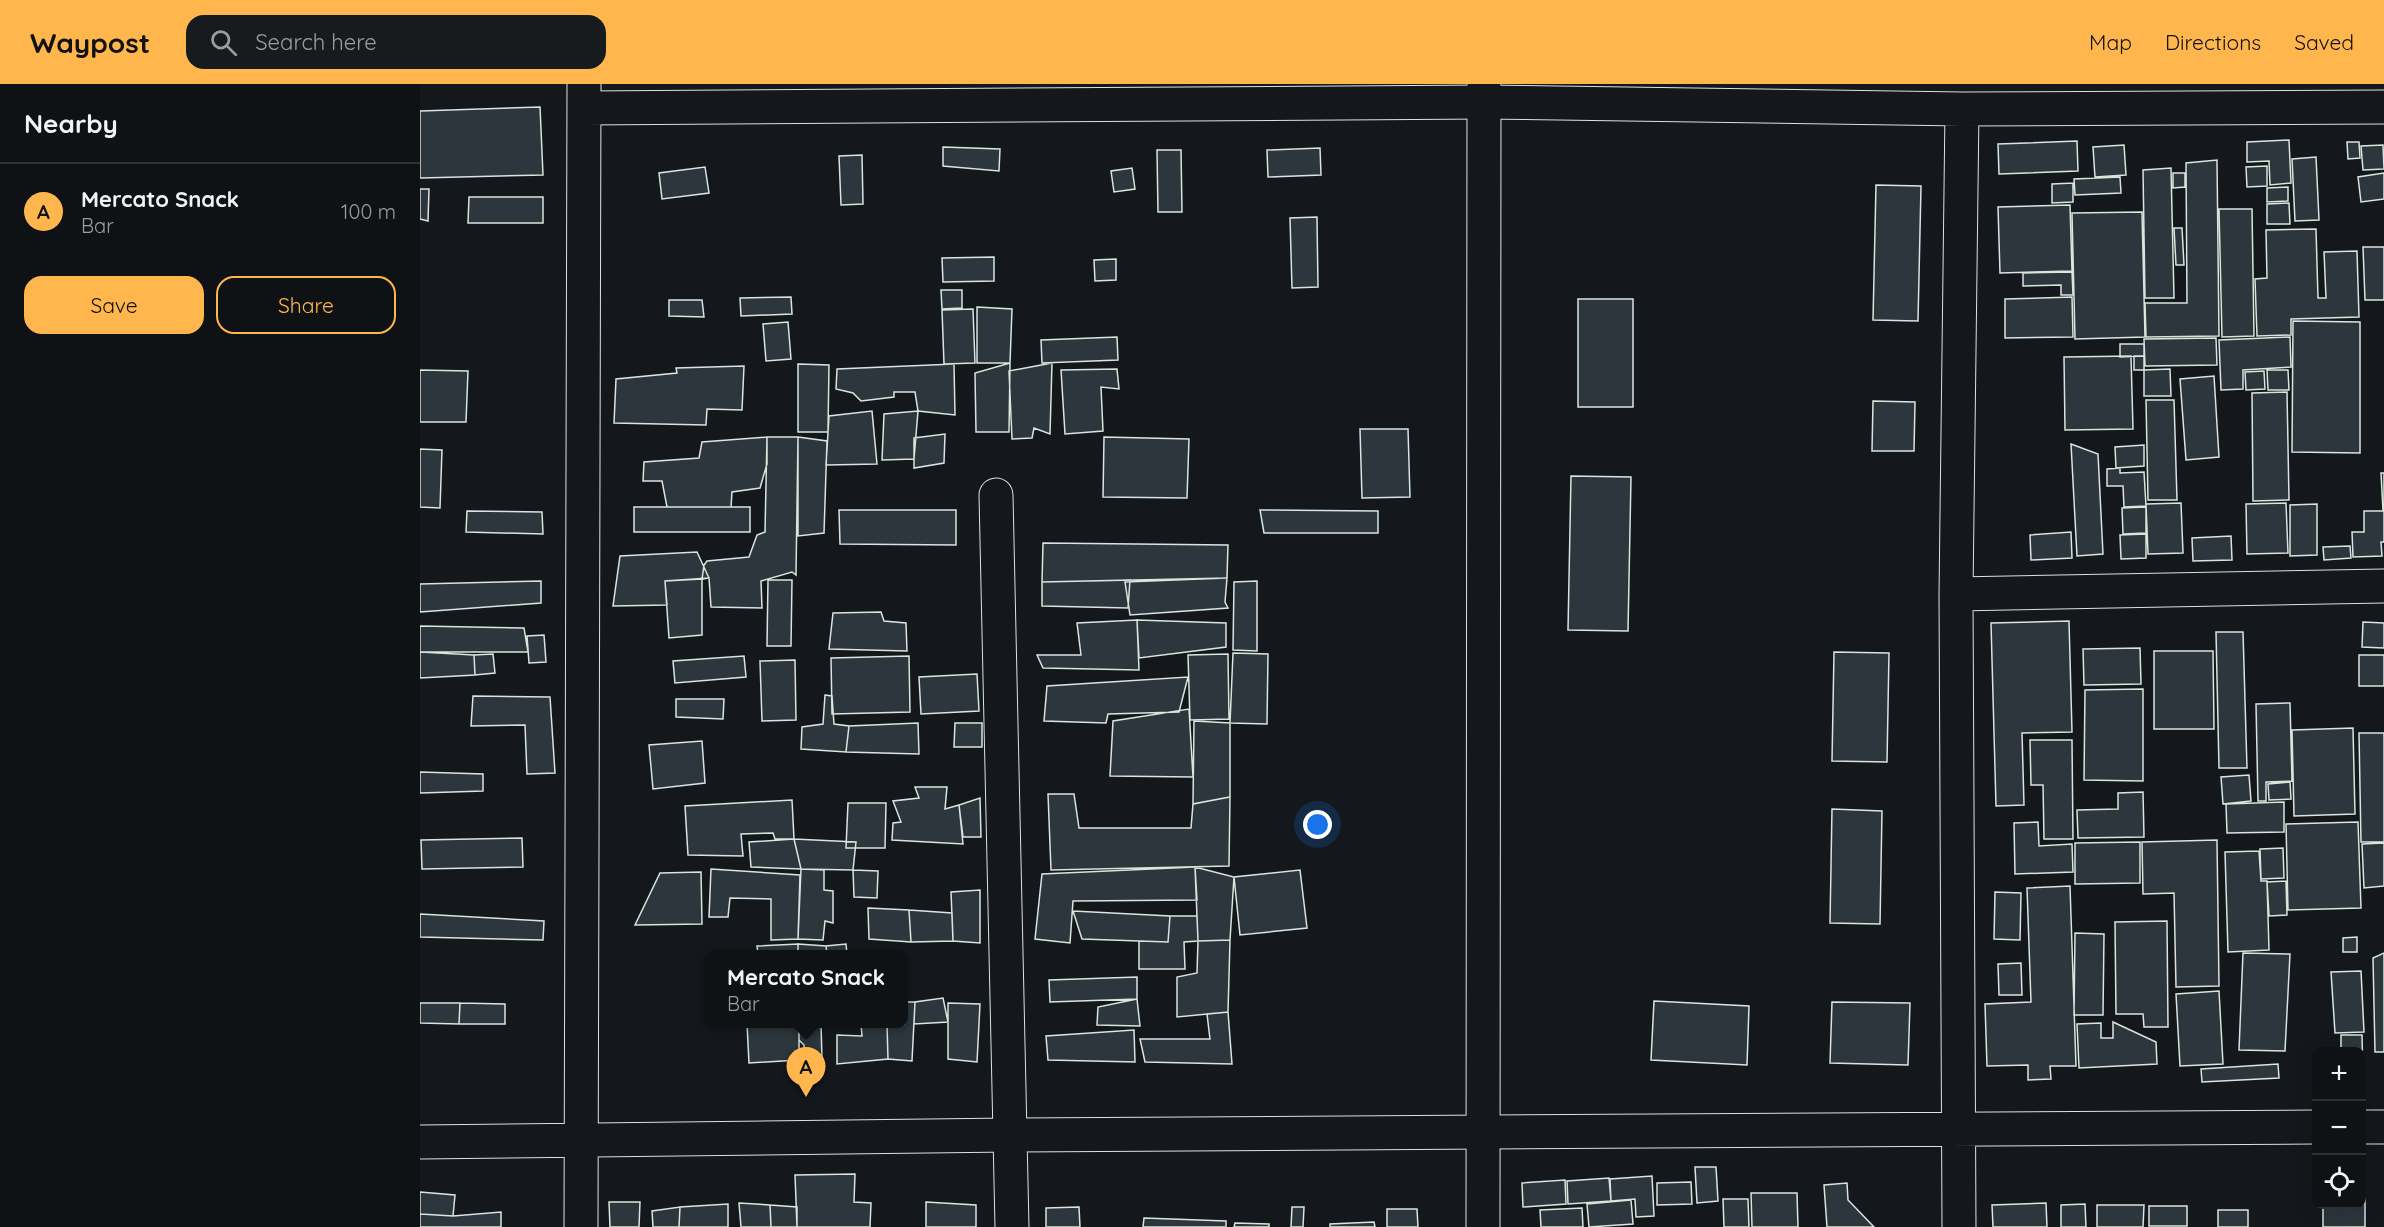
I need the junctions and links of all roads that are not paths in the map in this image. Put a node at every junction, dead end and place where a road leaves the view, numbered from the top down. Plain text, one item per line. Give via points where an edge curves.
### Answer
1 (1484, 93) edge
2 (584, 96) edge
3 (2384, 106) edge
4 (1962, 109) junction
5 (996, 495) dead end
6 (2384, 586) edge
7 (1956, 594) junction
8 (2312, 1127) edge
9 (2366, 1127) edge
10 (2384, 1127) edge
11 (1958, 1130) junction
12 (1482, 1132) junction
13 (1010, 1135) junction
14 (580, 1139) junction
15 (420, 1142) edge
16 (581, 1227) edge
17 (1012, 1227) edge
18 (1483, 1227) edge
19 (1959, 1227) edge

1 - 2 street
1 - 4 street
1 - 12 street
2 - 14 street
3 - 4 street
4 - 7 street
5 - 13 street
6 - 7 street
7 - 11 street
8 - 11 street
9 - 10 street
11 - 12 street
11 - 19 street
12 - 13 street
12 - 18 street
13 - 14 street
13 - 17 street
14 - 15 street
14 - 16 street

